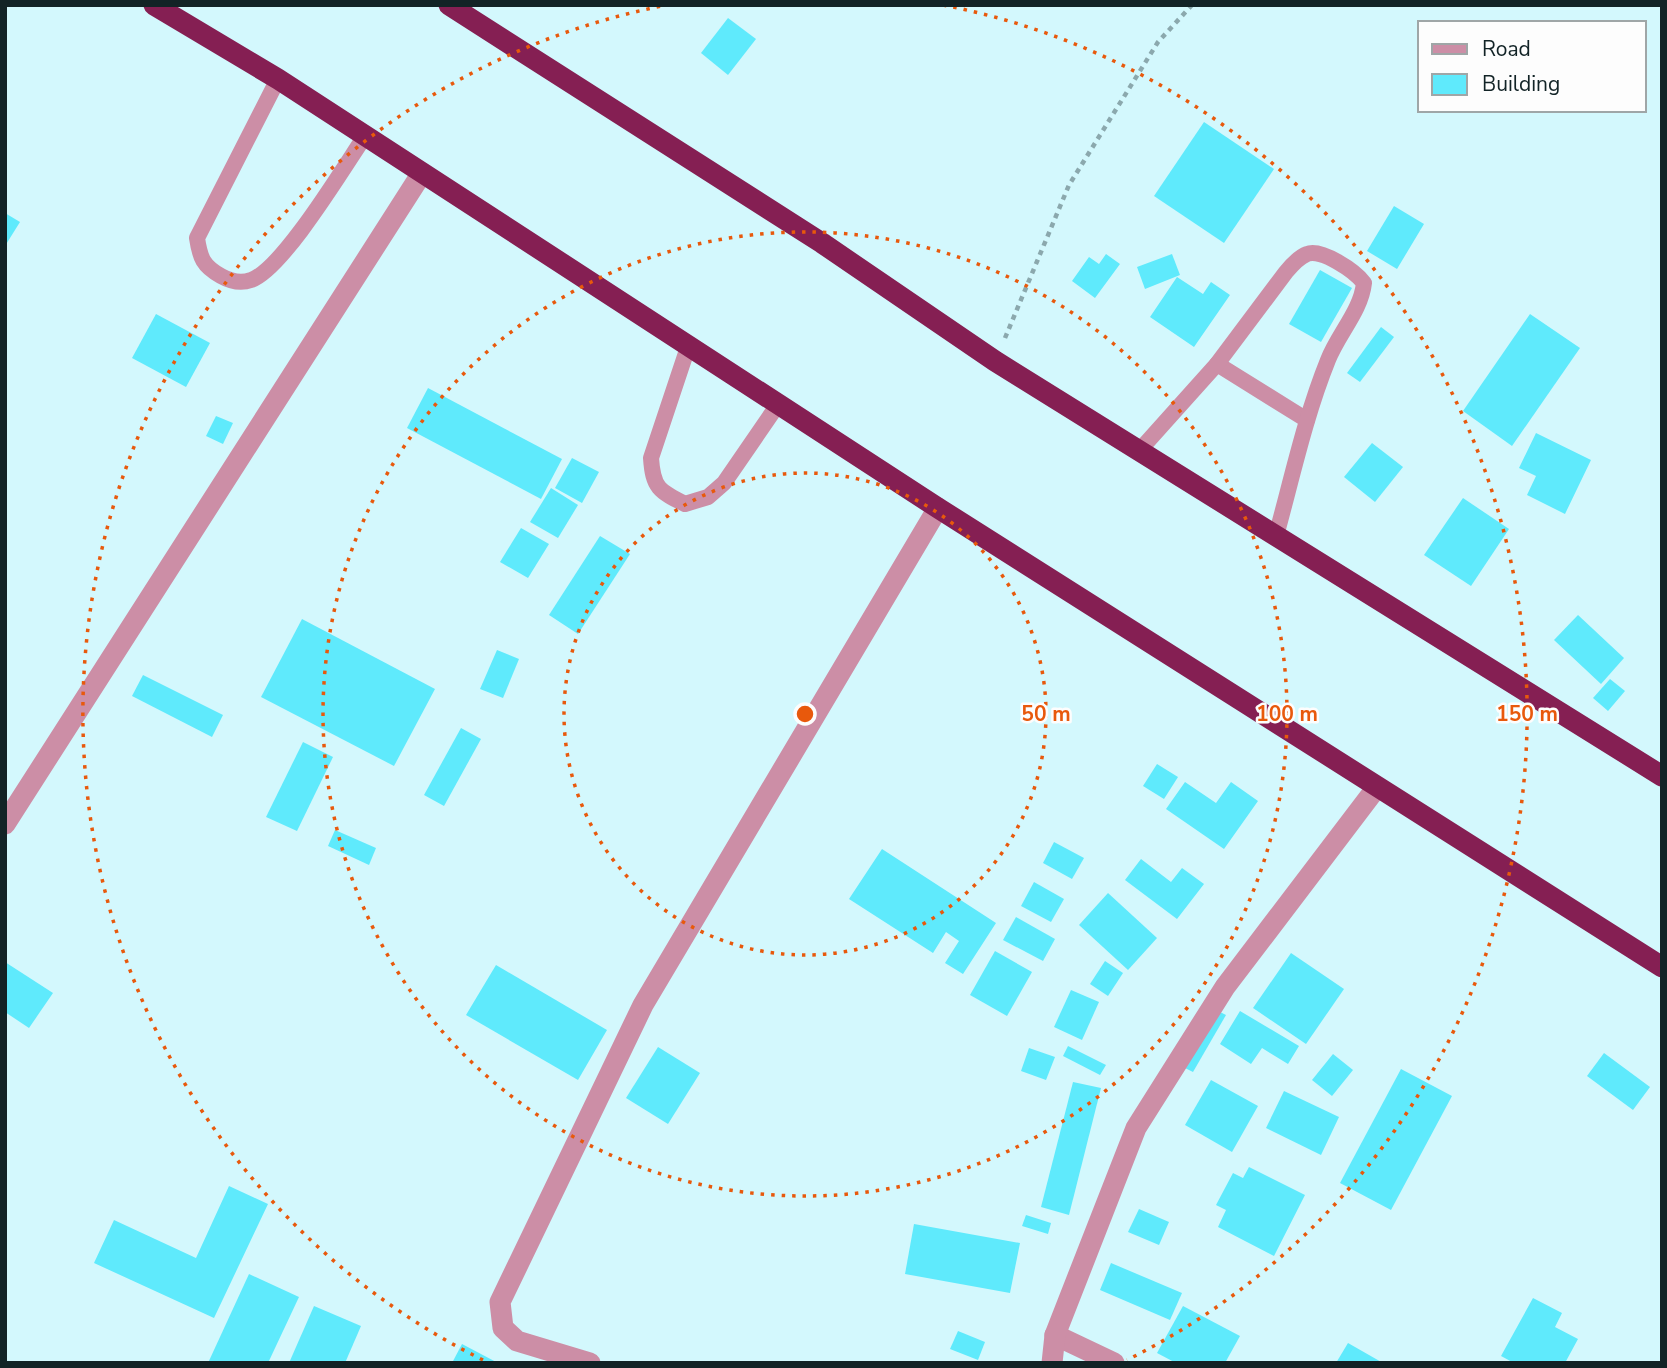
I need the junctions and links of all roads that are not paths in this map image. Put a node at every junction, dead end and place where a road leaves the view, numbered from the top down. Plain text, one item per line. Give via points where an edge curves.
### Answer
1 (154, 5) edge
2 (449, 5) edge
3 (278, 79) junction
4 (365, 136) junction
5 (422, 173) junction
6 (689, 344) junction
7 (1217, 364) junction
8 (779, 403) junction
9 (1307, 420) junction
10 (1139, 451) junction
11 (939, 508) junction
12 (1276, 536) junction
13 (1661, 775) edge
14 (1377, 787) junction
15 (5, 824) edge
16 (1662, 967) edge
17 (1055, 1335) junction
18 (590, 1363) edge
19 (1052, 1363) edge
20 (1114, 1363) edge

1 - 3 highway
2 - 10 highway
3 - 4 highway
3 - 4 lane via 197,238 206,268 232,282 252,280 270,267
4 - 5 highway
5 - 6 highway
5 - 15 street
6 - 8 highway
6 - 8 lane via 652,458 652,478 661,492 685,503 708,498 724,483
7 - 9 lane
7 - 9 lane via 1286,272 1306,254 1315,253 1351,269 1364,283 1362,296 1328,359
7 - 10 lane
8 - 11 highway
9 - 12 lane
10 - 12 highway
11 - 14 highway
11 - 18 street via 643,1005 500,1302 503,1328 517,1341
12 - 13 highway
14 - 16 highway
14 - 17 street via 1225,987 1136,1128
17 - 19 street
17 - 20 street

